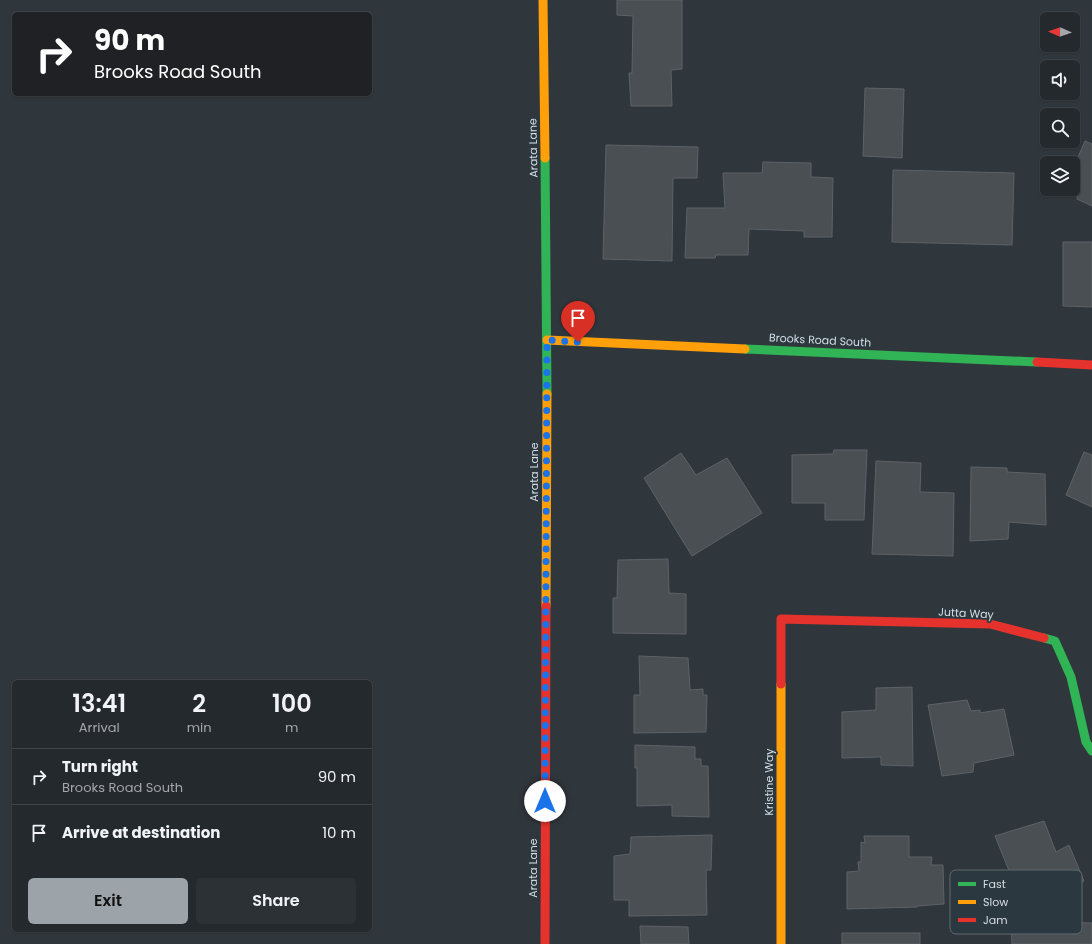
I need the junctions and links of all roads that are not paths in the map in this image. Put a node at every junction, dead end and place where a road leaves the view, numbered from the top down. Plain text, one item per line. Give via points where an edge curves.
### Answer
1 (543, 0) edge
2 (547, 340) junction
3 (1092, 365) edge
4 (781, 620) joint
5 (1092, 751) edge
6 (545, 944) edge
7 (781, 944) edge

1 - 2 street, Arata Lane
2 - 3 street, Brooks Road South
2 - 6 street, Arata Lane
4 - 5 street, Jutta Way via 990,624 1055,641 1071,677 1086,742
4 - 7 street, Kristine Way

